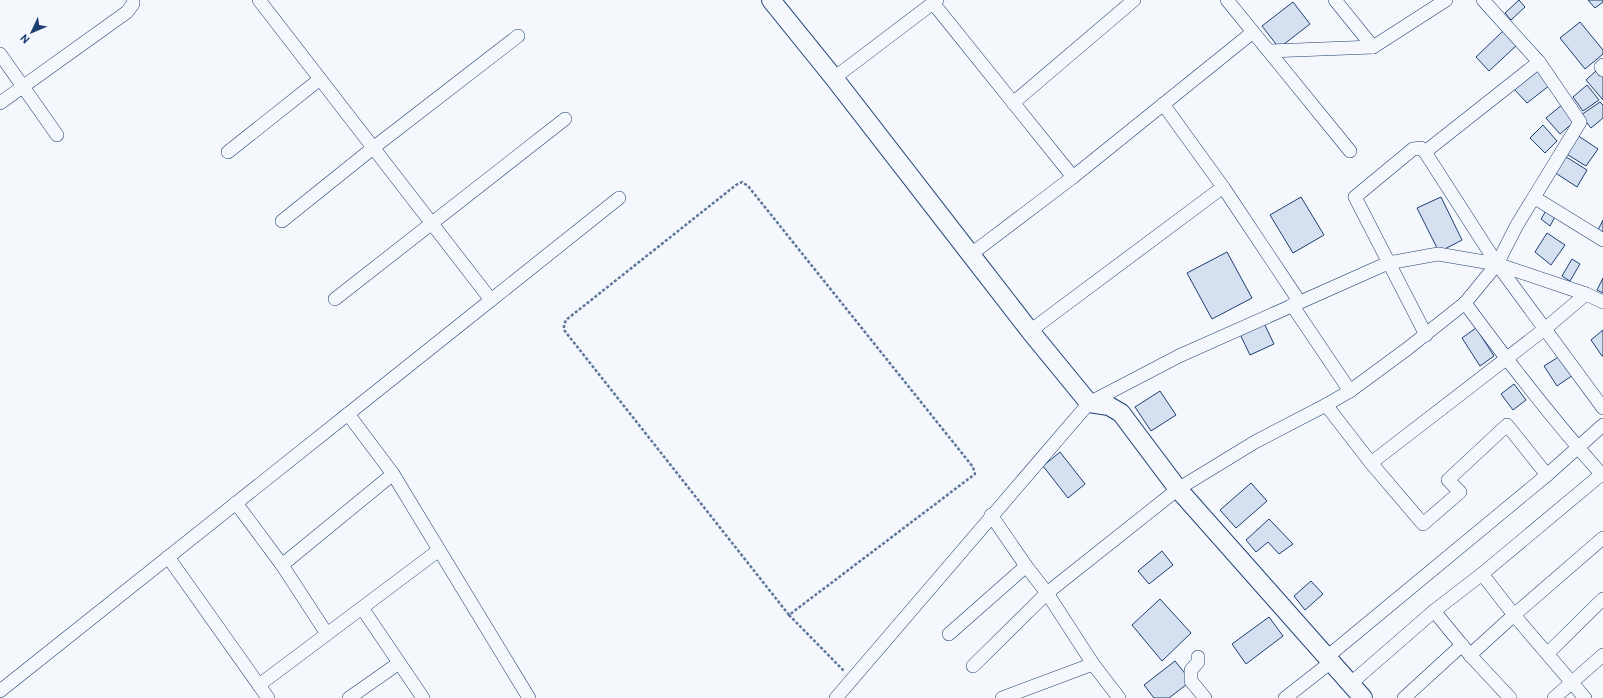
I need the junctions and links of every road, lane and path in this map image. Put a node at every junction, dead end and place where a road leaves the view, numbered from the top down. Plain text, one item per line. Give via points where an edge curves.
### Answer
1 (133, 0) edge
2 (259, 0) edge
3 (772, 0) edge
4 (1134, 0) edge
5 (1227, 0) edge
6 (1335, 0) edge
7 (1446, 0) edge
8 (1483, 0) edge
9 (935, 2) edge
10 (1253, 32) junction
11 (518, 36) dead end
12 (1373, 47) junction
13 (1268, 51) junction
14 (0, 54) edge
15 (1539, 62) junction
16 (1603, 65) edge
17 (1603, 70) edge
18 (834, 78) junction
19 (320, 79) junction
20 (23, 87) junction
21 (0, 103) edge
22 (1013, 103) junction
23 (1163, 104) junction
24 (565, 119) dead end
25 (57, 135) dead end
26 (373, 148) junction
27 (1350, 151) dead end
28 (228, 152) dead end
29 (1425, 152) junction
30 (1073, 177) junction
31 (1223, 186) junction
32 (619, 198) dead end
33 (1535, 198) junction
34 (282, 221) dead end
35 (432, 223) junction
36 (1603, 240) edge
37 (970, 255) junction
38 (1388, 263) junction
39 (1497, 264) junction
40 (1586, 294) junction
41 (335, 299) dead end
42 (491, 300) junction
43 (1603, 302) edge
44 (1296, 303) junction
45 (1465, 304) junction
46 (1546, 328) junction
47 (1030, 331) junction
48 (1426, 335) junction
49 (1506, 358) junction
50 (1350, 390) junction
51 (1089, 403) junction
52 (1326, 406) junction
53 (1603, 408) edge
54 (348, 414) junction
55 (1603, 425) edge
56 (1578, 448) junction
57 (1371, 463) junction
58 (393, 474) junction
59 (1547, 475) junction
60 (1602, 475) edge
61 (1178, 489) junction
62 (236, 503) junction
63 (991, 515) junction
64 (1603, 538) edge
65 (439, 550) junction
66 (168, 557) junction
67 (282, 565) junction
68 (1026, 566) junction
69 (1482, 574) junction
70 (1046, 593) junction
71 (1603, 599) edge
72 (362, 608) junction
73 (1434, 611) junction
74 (789, 614) junction
75 (1514, 615) junction
76 (327, 634) junction
77 (949, 634) dead end
78 (1466, 650) junction
79 (1548, 653) junction
80 (1603, 655) edge
81 (1198, 657) dead end
82 (1329, 660) junction
83 (399, 663) junction
84 (1093, 664) junction
85 (973, 666) dead end
86 (851, 678) junction
87 (1572, 683) junction
88 (1350, 684) junction
89 (259, 686) junction
90 (0, 691) edge
91 (840, 697) edge
92 (268, 698) edge
93 (349, 698) edge
94 (423, 698) edge
95 (529, 698) edge
96 (1002, 698) edge
97 (1119, 698) edge
98 (1205, 698) edge
99 (1285, 698) edge
100 (1363, 698) edge
101 (1404, 698) edge
102 (1510, 698) edge
103 (1554, 698) edge
104 (1585, 698) edge

1 - 20 street via 127,12
2 - 19 street
3 - 18 main road
4 - 22 street
5 - 10 street
6 - 12 street
7 - 12 street
8 - 15 street
9 - 18 street
9 - 22 street
10 - 13 street
10 - 23 street
11 - 26 street
12 - 13 street
13 - 27 street
14 - 20 street
15 - 29 street
15 - 33 street via 1580,122
16 - 17 street
18 - 37 main road
19 - 26 street
19 - 28 street
20 - 21 street
20 - 25 street
22 - 30 street
23 - 30 street
23 - 31 street
24 - 35 street
26 - 34 street
26 - 35 street
29 - 38 street via 1421,148 1413,149 1355,197
29 - 39 street
30 - 37 street
31 - 44 street
31 - 47 street
32 - 42 street
33 - 36 street
33 - 39 street via 1517,225
35 - 41 street
35 - 42 street
37 - 47 main road
38 - 39 street via 1438,254
38 - 44 street
38 - 48 street
39 - 40 street
39 - 45 street
39 - 46 street
40 - 43 street
40 - 46 street
42 - 54 street
44 - 50 street
44 - 51 street via 1179,356
45 - 48 street
45 - 49 street
46 - 49 street
46 - 53 street
47 - 51 main road
48 - 50 street
49 - 56 street
49 - 57 street
50 - 52 street
51 - 61 main road via 1109,406 1121,413
51 - 63 street
52 - 57 street
52 - 61 street via 1256,442
54 - 58 street
54 - 62 street
55 - 56 street
56 - 59 street
56 - 60 street
57 - 59 street via 1423,524 1460,492 1448,480 1507,425
58 - 65 street
58 - 67 street
59 - 82 street
60 - 69 street
61 - 70 street
61 - 82 main road
62 - 66 street
62 - 67 street
63 - 68 street
63 - 86 street
64 - 75 street
65 - 72 street
65 - 95 street
66 - 89 street
66 - 90 street
67 - 76 street
68 - 70 street
68 - 77 street
69 - 73 street
69 - 75 street
70 - 84 street
70 - 85 street
71 - 79 street
72 - 76 street
72 - 83 street
73 - 78 street
73 - 88 street
74 - 74 path via 975,474 973,467 754,192 742,182 572,315 564,325 564,330
74 - 86 path
75 - 78 street
75 - 79 street
76 - 89 street
78 - 101 street
78 - 102 street
79 - 87 street
80 - 87 street
81 - 98 street via 1198,662 1191,670 1191,681
82 - 88 main road
82 - 99 street
83 - 93 street
83 - 94 street
84 - 96 street
84 - 97 street
86 - 91 street
87 - 103 street
87 - 104 street
88 - 100 main road
89 - 92 street

